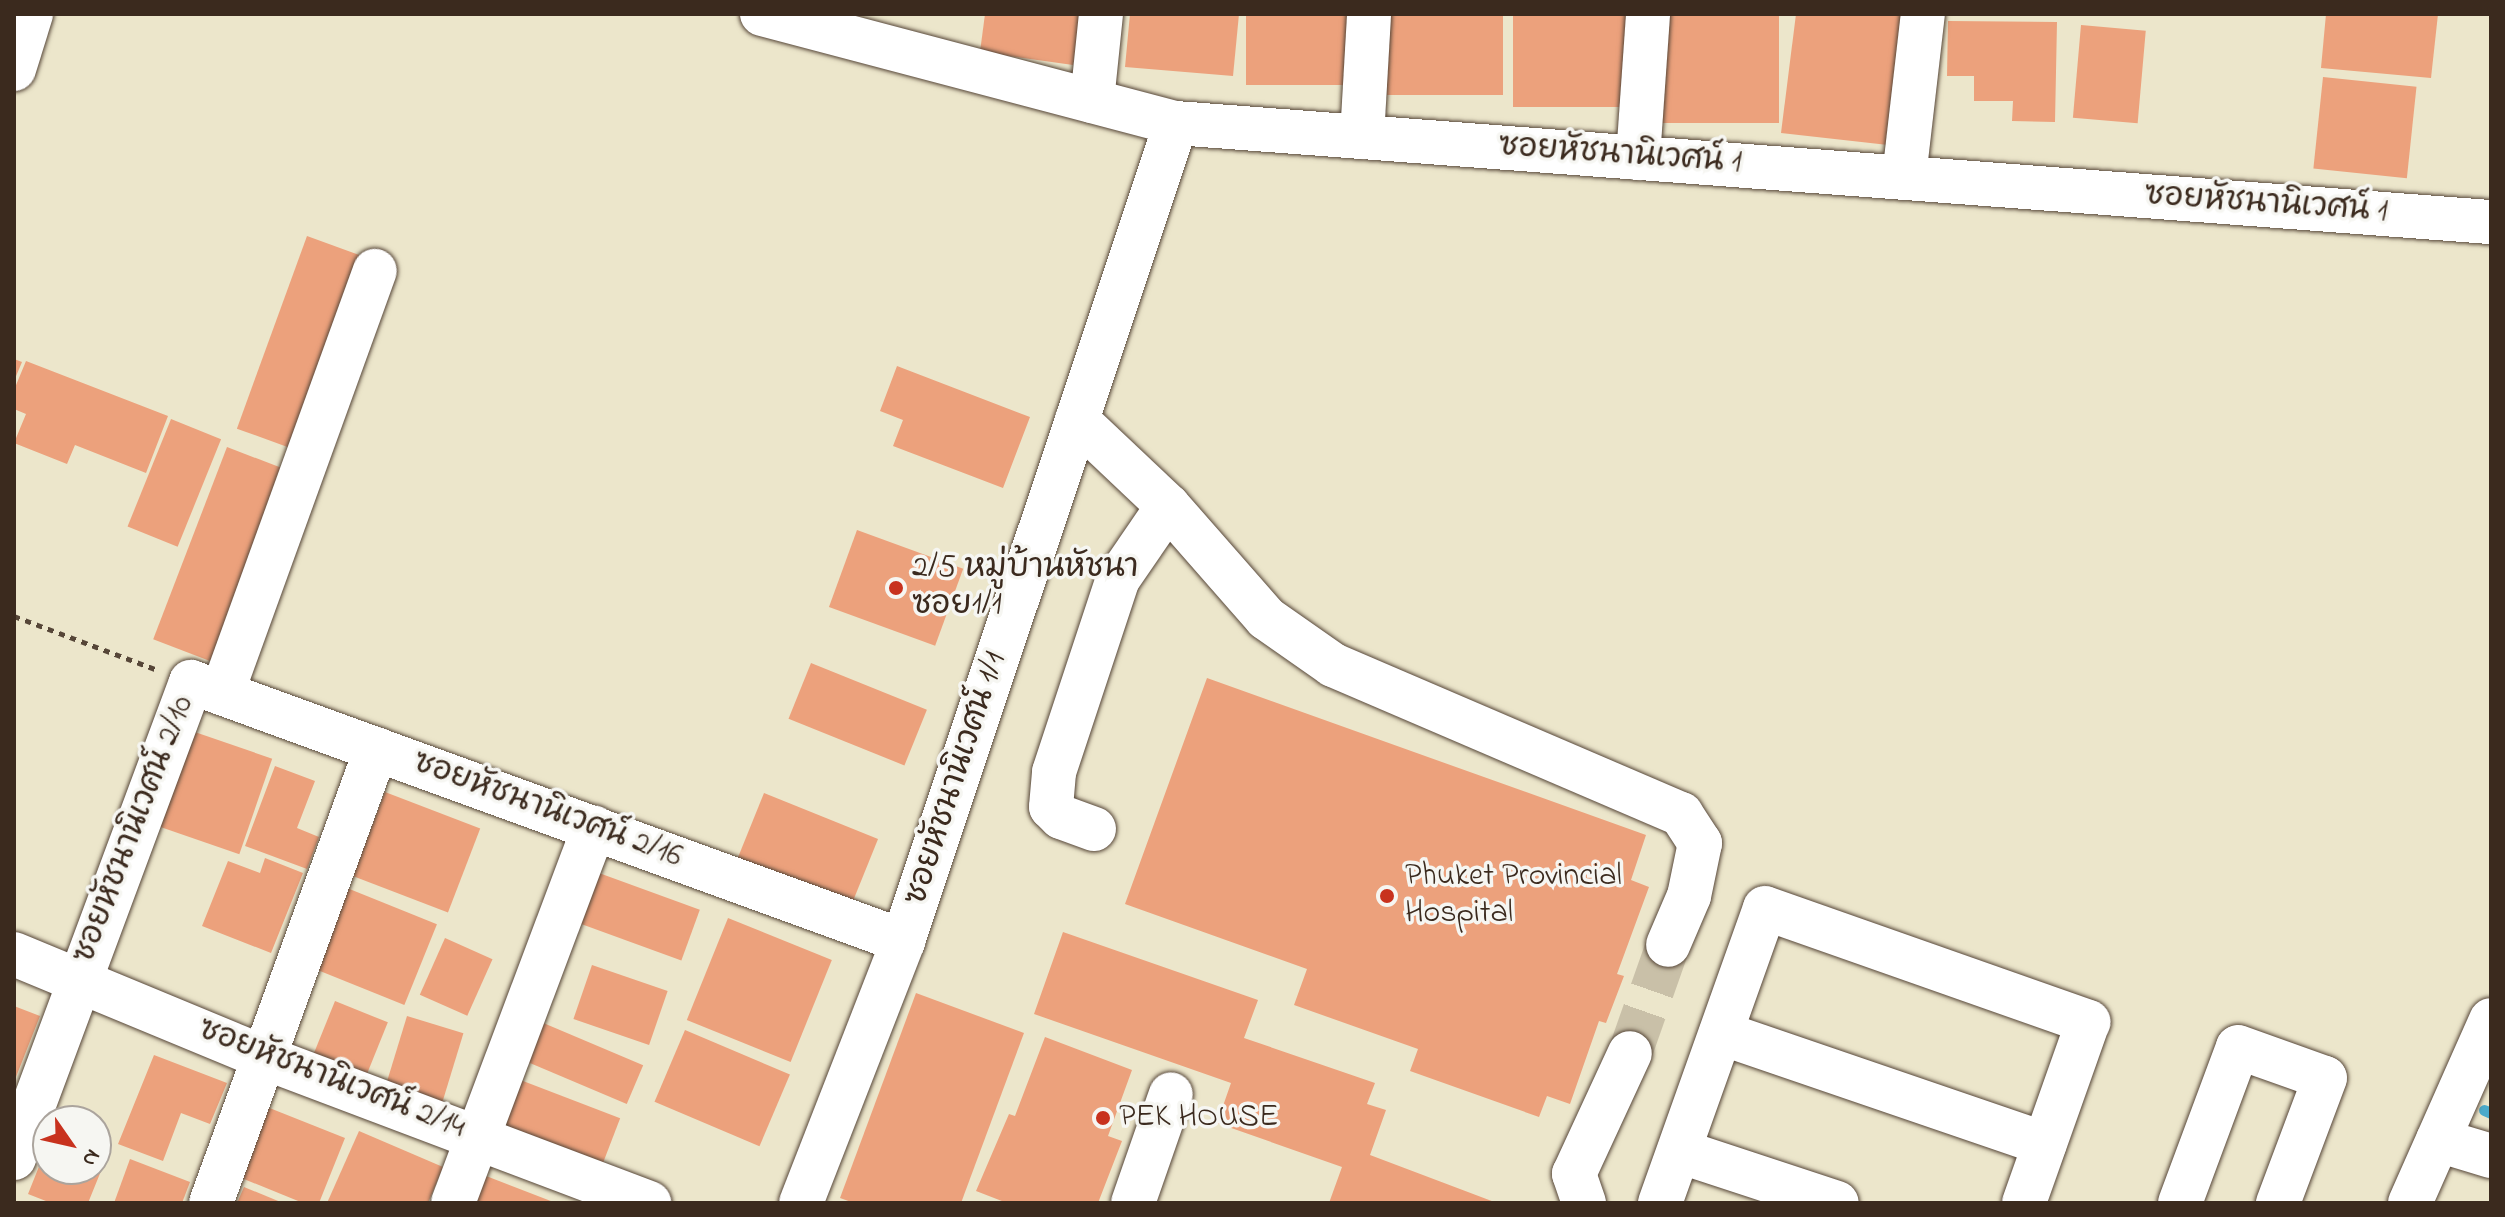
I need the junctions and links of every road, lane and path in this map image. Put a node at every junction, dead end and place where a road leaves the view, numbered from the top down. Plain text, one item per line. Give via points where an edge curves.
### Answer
1 (31, 14) edge
2 (762, 14) edge
3 (1101, 14) edge
4 (1369, 14) edge
5 (1648, 14) edge
6 (1923, 14) edge
7 (14, 69) edge
8 (1092, 101) junction
9 (1176, 123) junction
10 (1362, 137) junction
11 (1638, 158) junction
12 (1904, 177) junction
13 (2491, 222) edge
14 (375, 271) dead end
15 (1077, 420) junction
16 (1168, 506) junction
17 (14, 616) edge
18 (206, 688) junction
19 (376, 749) junction
20 (594, 828) junction
21 (1094, 829) dead end
22 (903, 941) junction
23 (1668, 945) tunnel mouth
24 (14, 954) edge
25 (79, 979) junction
26 (2491, 1020) edge
27 (1721, 1033) junction
28 (1630, 1053) tunnel mouth
29 (263, 1057) junction
30 (1171, 1094) dead end
31 (476, 1136) junction
32 (2438, 1140) junction
33 (2045, 1144) junction
34 (1679, 1151) junction
35 (2491, 1156) edge
36 (14, 1158) edge
37 (211, 1203) edge
38 (453, 1203) edge
39 (649, 1203) edge
40 (801, 1203) edge
41 (1133, 1203) edge
42 (1584, 1203) edge
43 (1660, 1203) edge
44 (1837, 1203) edge
45 (2024, 1203) edge
46 (2180, 1203) edge
47 (2278, 1203) edge
48 (2410, 1203) edge

1 - 7 street
2 - 8 street, ซอยหัชนานิเวศน์ 1
3 - 8 street
4 - 10 street
5 - 11 street
6 - 12 street
8 - 9 street, ซอยหัชนานิเวศน์ 1
9 - 10 street, ซอยหัชนานิเวศน์ 1
9 - 15 street, ซอยหัชนานิเวศน์ 1/1
10 - 11 street, ซอยหัชนานิเวศน์ 1
11 - 12 street, ซอยหัชนานิเวศน์ 1
12 - 13 street, ซอยหัชนานิเวศน์ 1
14 - 18 street, ซอยหัชนานิเวศน์ 2/10
15 - 16 street
15 - 22 street, ซอยหัชนานิเวศน์ 1/1
16 - 21 street via 1118,579 1054,772 1051,807 1061,817
16 - 23 street via 1266,618 1333,665 1681,814 1700,843 1689,896
17 - 18 path
18 - 19 street, ซอยหัชนานิเวศน์ 2/16
18 - 25 street, ซอยหัชนานิเวศน์ 2/10
19 - 20 street, ซอยหัชนานิเวศน์ 2/16
19 - 29 street
20 - 22 street, ซอยหัชนานิเวศน์ 2/16
20 - 31 street
22 - 40 street, ซอยหัชนานิเวศน์ 1/1
24 - 25 street, ซอยหัชนานิเวศน์ 2/14
25 - 29 street, ซอยหัชนานิเวศน์ 2/14
25 - 36 street, ซอยหัชนานิเวศน์ 2/10
26 - 32 street
27 - 33 street
27 - 33 street via 1765,908 2088,1022
27 - 34 street
28 - 42 street via 1574,1174
29 - 31 street, ซอยหัชนานิเวศน์ 2/14
29 - 37 street
30 - 41 street
31 - 38 street
31 - 39 street, ซอยหัชนานิเวศน์ 2/14
32 - 35 street
32 - 48 street
33 - 45 street
34 - 43 street
34 - 44 street
46 - 47 street via 2238,1047 2325,1078

